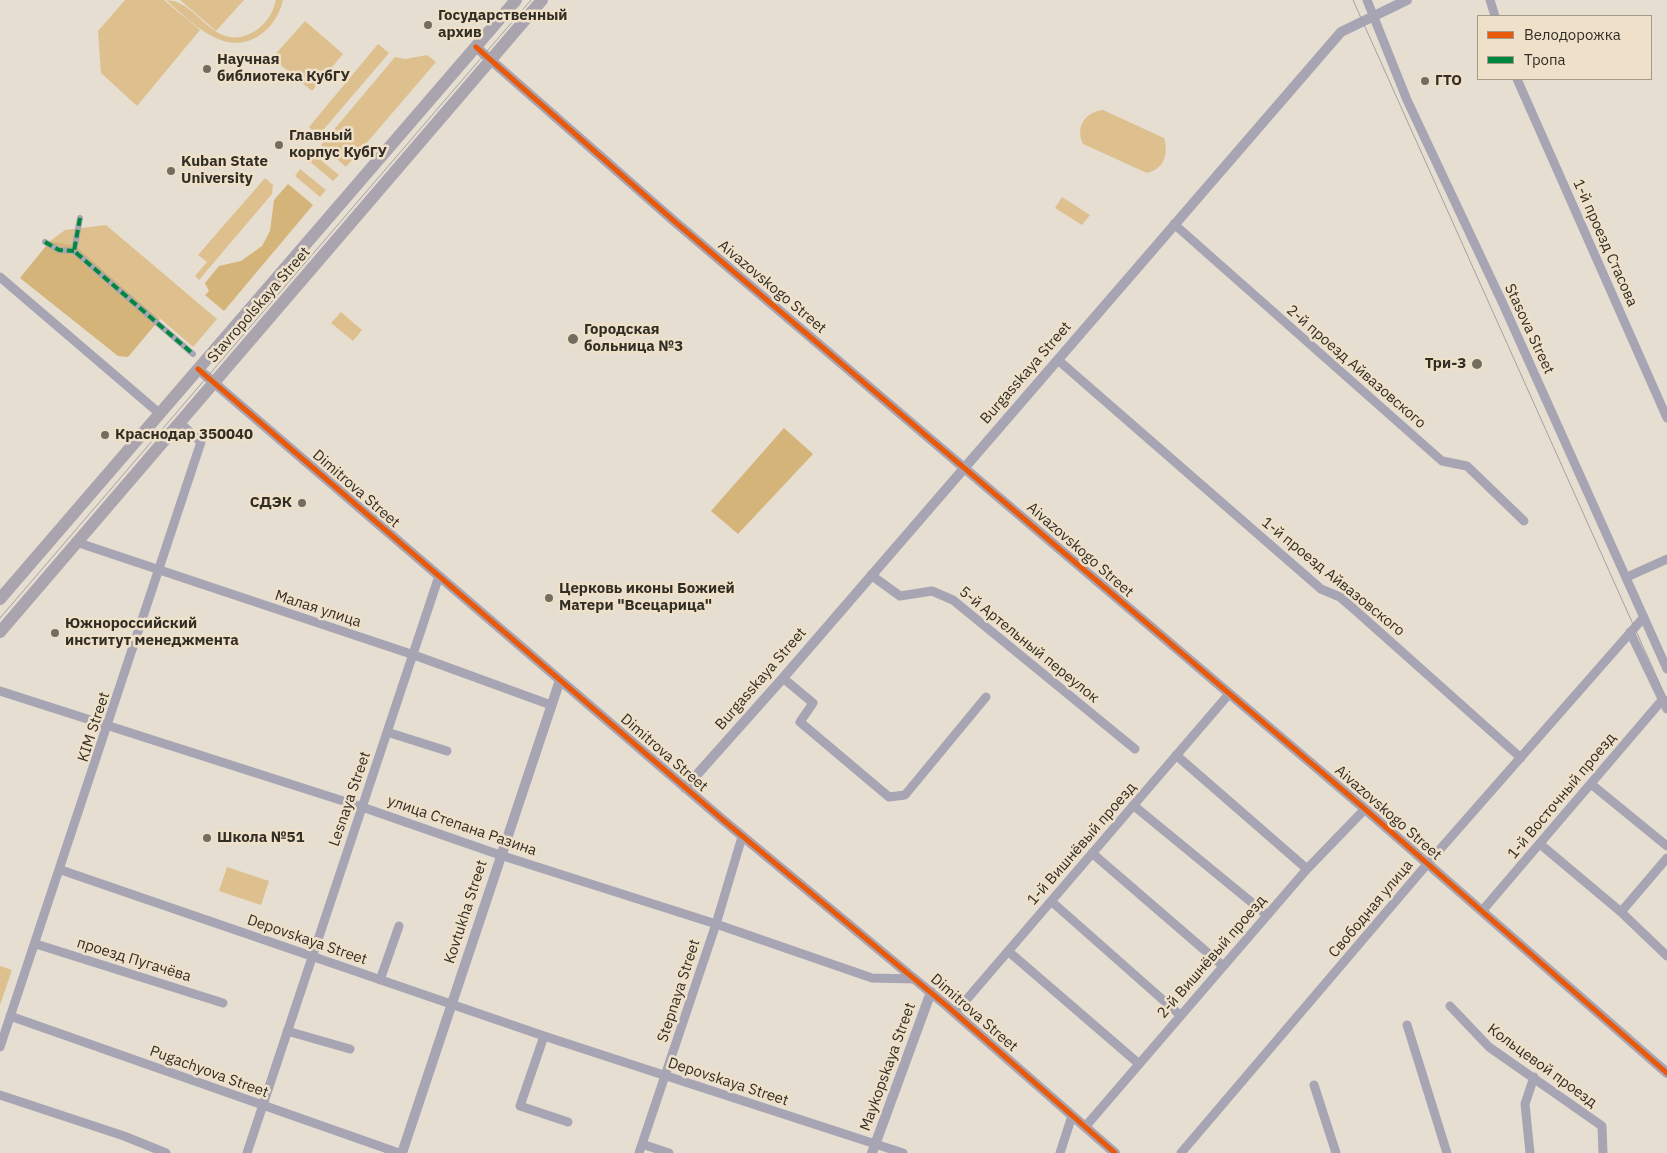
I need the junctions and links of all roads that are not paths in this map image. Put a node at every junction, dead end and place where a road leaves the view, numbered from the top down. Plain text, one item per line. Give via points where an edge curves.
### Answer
1 (516, 0) edge
2 (542, 0) edge
3 (1367, 0) edge
4 (1406, 0) edge
5 (1490, 0) edge
6 (1495, 15) edge
7 (1374, 16) junction
8 (476, 47) junction
9 (491, 60) junction
10 (1517, 80) edge
11 (80, 218) dead end
12 (1174, 224) junction
13 (45, 242) dead end
14 (74, 251) junction
15 (0, 277) edge
16 (193, 354) dead end
17 (1058, 360) junction
18 (198, 368) junction
19 (214, 383) junction
20 (159, 413) junction
21 (1667, 418) edge
22 (180, 422) junction
23 (964, 468) junction
24 (1524, 521) dead end
25 (76, 542) junction
26 (1667, 559) edge
27 (159, 571) junction
28 (439, 576) junction
29 (871, 576) junction
30 (1627, 577) junction
31 (0, 599) edge
32 (1644, 617) junction
33 (0, 632) edge
34 (1630, 632) junction
35 (414, 655) junction
36 (1667, 669) edge
37 (783, 678) junction
38 (560, 680) junction
39 (0, 691) edge
40 (1229, 694) junction
41 (986, 697) dead end
42 (1662, 699) junction
43 (551, 705) junction
44 (1667, 709) edge
45 (109, 725) junction
46 (387, 732) junction
47 (1135, 749) dead end
48 (447, 751) dead end
49 (1176, 755) junction
50 (1521, 758) junction
51 (1591, 784) junction
52 (685, 788) junction
53 (1134, 805) junction
54 (362, 807) junction
55 (1365, 809) junction
56 (742, 836) junction
57 (1540, 844) junction
58 (1667, 846) edge
59 (1092, 853) junction
60 (500, 855) junction
61 (1667, 858) edge
62 (1428, 863) junction
63 (1307, 869) junction
64 (61, 870) junction
65 (1051, 901) junction
66 (1482, 911) junction
67 (1621, 912) junction
68 (1267, 915) junction
69 (716, 924) junction
70 (400, 926) dead end
71 (36, 944) junction
72 (1008, 951) junction
73 (312, 955) junction
74 (1667, 956) edge
75 (1223, 966) junction
76 (915, 979) junction
77 (380, 980) junction
78 (931, 992) junction
79 (223, 1003) dead end
80 (452, 1004) junction
81 (1450, 1006) dead end
82 (955, 1012) junction
83 (1180, 1015) junction
84 (10, 1016) junction
85 (1408, 1025) dead end
86 (287, 1031) junction
87 (544, 1036) junction
88 (0, 1048) edge
89 (350, 1049) dead end
90 (1138, 1063) junction
91 (1667, 1073) edge
92 (665, 1076) junction
93 (1534, 1077) junction
94 (1314, 1086) dead end
95 (0, 1095) edge
96 (262, 1106) junction
97 (1072, 1116) junction
98 (568, 1122) dead end
99 (1085, 1127) junction
100 (642, 1144) junction
101 (874, 1148) edge
102 (166, 1153) edge
103 (247, 1153) edge
104 (401, 1153) edge
105 (639, 1153) edge
106 (669, 1153) edge
107 (904, 1153) edge
108 (1060, 1153) edge
109 (1116, 1153) edge
110 (1181, 1153) edge
111 (1336, 1153) edge
112 (1447, 1153) edge
113 (1530, 1153) edge
114 (1603, 1153) edge

1 - 8 main road, Stavropolskaya Street
2 - 9 main road, Stavropolskaya Street
3 - 7 street, Stasova Street
4 - 7 street, Burgasskaya Street
5 - 6 street
7 - 12 street, Burgasskaya Street via 1341,32
7 - 30 street, Stasova Street via 1407,100
8 - 9 street, Aivazovskogo Street
8 - 18 main road, Stavropolskaya Street
9 - 19 main road, Stavropolskaya Street
9 - 23 street, Aivazovskogo Street
10 - 21 street, 1-й проезд Стасова
11 - 14 street
12 - 17 street, Burgasskaya Street
12 - 24 street, 2-й проезд Айвазовского via 1442,461 1467,466
13 - 14 street via 59,250
14 - 16 street
15 - 20 street
17 - 23 street, Burgasskaya Street
17 - 50 street, 1-й проезд Айвазовского via 1321,589 1340,597
18 - 19 street, Dimitrova Street
18 - 20 main road, Stavropolskaya Street
19 - 22 main road, Stavropolskaya Street
19 - 28 street, Dimitrova Street
20 - 31 main road, Stavropolskaya Street
22 - 25 main road, Stavropolskaya Street
22 - 27 street, KIM Street via 201,442
23 - 29 street, Burgasskaya Street
23 - 40 street, Aivazovskogo Street
25 - 27 street, Малая улица
25 - 33 main road, Stavropolskaya Street
26 - 30 street
27 - 35 street, Малая улица
27 - 45 street, KIM Street
28 - 35 street, Lesnaya Street
28 - 38 street, Dimitrova Street
29 - 37 street, Burgasskaya Street
29 - 47 street, 5-й Артельный переулок via 900,596 932,591 953,600
30 - 32 street, Stasova Street
32 - 34 street, Свободная улица
32 - 36 street, Stasova Street
34 - 42 street
34 - 50 street, Свободная улица
35 - 43 street, Малая улица
35 - 46 street, Lesnaya Street
37 - 41 street via 813,704 800,722 889,797 905,795
37 - 52 street, Burgasskaya Street
38 - 43 street, Kovtukha Street
38 - 52 street, Dimitrova Street
39 - 45 street, улица Степана Разина
40 - 49 street, 1-й Вишнёвый проезд
40 - 55 street, Aivazovskogo Street
42 - 44 street
42 - 51 street, 1-й Восточный проезд
43 - 60 street, Kovtukha Street
45 - 54 street, улица Степана Разина
45 - 64 street, KIM Street
46 - 48 street
46 - 54 street, Lesnaya Street
49 - 53 street, 1-й Вишнёвый проезд
49 - 63 street
50 - 62 street, Свободная улица
51 - 57 street, 1-й Восточный проезд
51 - 58 street
52 - 56 street, Dimitrova Street
53 - 59 street, 1-й Вишнёвый проезд
53 - 68 street
54 - 60 street, улица Степана Разина
54 - 73 street, Lesnaya Street
55 - 62 street, Aivazovskogo Street
55 - 63 street, 2-й Вишнёвый проезд
56 - 69 street, Stepnaya Street
56 - 76 street, Dimitrova Street
57 - 66 street, 1-й Восточный проезд
57 - 67 street
59 - 65 street, 1-й Вишнёвый проезд
59 - 75 street
60 - 69 street, улица Степана Разина
60 - 80 street, Kovtukha Street
61 - 67 street
62 - 66 street, Aivazovskogo Street
62 - 110 street, Свободная улица
63 - 68 street, 2-й Вишнёвый проезд
64 - 71 street, KIM Street
64 - 73 street, Depovskaya Street
65 - 72 street, 1-й Вишнёвый проезд
65 - 83 street
66 - 91 street, Aivazovskogo Street
67 - 74 street
68 - 75 street, 2-й Вишнёвый проезд
69 - 76 street, улица Степана Разина via 872,978
69 - 92 street, Stepnaya Street
70 - 77 street
71 - 79 street, проезд Пугачёва
71 - 84 street, KIM Street
72 - 82 street, 1-й Вишнёвый проезд
72 - 90 street
73 - 77 street, Depovskaya Street
73 - 86 street, Lesnaya Street
75 - 83 street, 2-й Вишнёвый проезд
76 - 78 street, Dimitrova Street
77 - 80 street, Depovskaya Street
78 - 82 street, Dimitrova Street
78 - 101 street, Maykopskaya Street
80 - 87 street, Depovskaya Street
80 - 104 street, Kovtukha Street
81 - 93 street, Кольцевой проезд via 1489,1047
82 - 97 street, Dimitrova Street
83 - 90 street, 2-й Вишнёвый проезд
84 - 88 street, KIM Street
84 - 96 street, Pugachyova Street
85 - 112 street
86 - 89 street
86 - 96 street, Lesnaya Street
87 - 92 street, Depovskaya Street
87 - 98 street via 520,1106
90 - 99 street, 2-й Вишнёвый проезд
92 - 100 street, Stepnaya Street
92 - 101 street, Depovskaya Street
93 - 113 street via 1525,1104
93 - 114 street, Кольцевой проезд via 1602,1126
94 - 111 street
95 - 102 street
96 - 103 street, Lesnaya Street
96 - 104 street, Pugachyova Street
97 - 99 street, Dimitrova Street
97 - 108 street
99 - 109 street, Dimitrova Street
100 - 105 street, Stepnaya Street
100 - 106 street
101 - 107 street, Depovskaya Street

